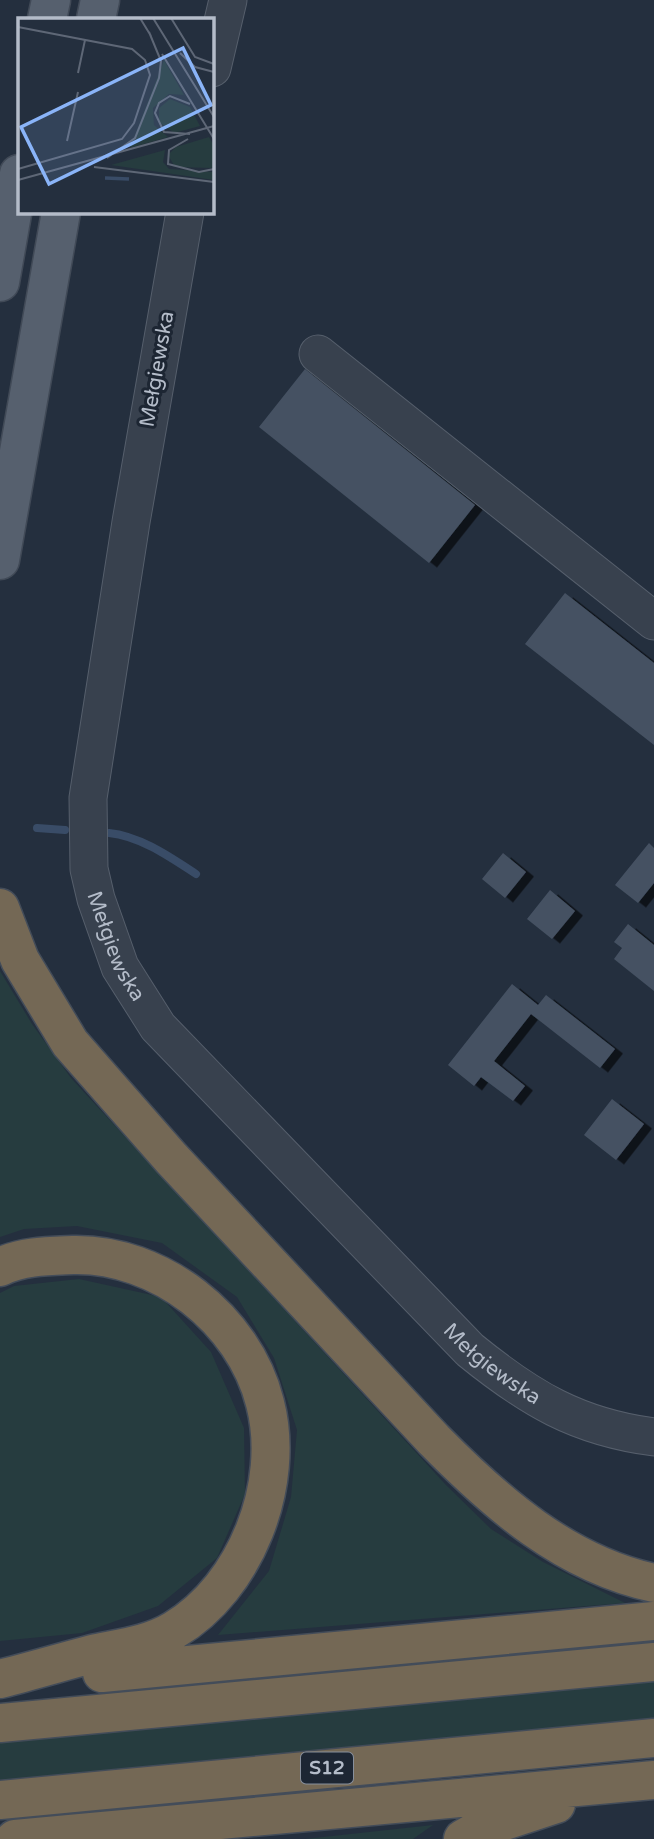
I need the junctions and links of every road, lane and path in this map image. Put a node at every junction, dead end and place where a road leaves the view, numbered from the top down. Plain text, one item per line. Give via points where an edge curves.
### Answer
1 (51, 0) edge
2 (100, 0) edge
3 (228, 0) edge
4 (47, 18) edge
5 (96, 18) edge
6 (214, 60) edge
7 (18, 180) edge
8 (61, 214) edge
9 (185, 214) edge
10 (0, 282) edge
11 (317, 354) dead end
12 (0, 560) edge
13 (654, 621) edge
14 (0, 908) edge
15 (0, 1267) edge
16 (654, 1437) edge
17 (654, 1583) edge
18 (654, 1621) edge
19 (654, 1662) edge
20 (0, 1681) edge
21 (0, 1723) edge
22 (654, 1738) edge
23 (638, 1782) edge
24 (0, 1800) edge
25 (15, 1839) edge
26 (463, 1839) edge

1 - 4 main road
2 - 5 main road
3 - 6 street
7 - 10 main road
8 - 12 main road
9 - 16 street, Mełgiewska via 88,798 89,869 108,939 133,992 181,1054 470,1350 553,1409 618,1433
11 - 13 street
14 - 17 highway via 20,960 70,1044 442,1449 478,1485 559,1546 626,1577
15 - 20 highway via 43,1256 97,1255 144,1268 179,1286 209,1309 254,1371 266,1404 269,1439 266,1502 256,1529 222,1587 197,1611 173,1630 141,1644
18 - 20 highway
19 - 21 highway
22 - 24 highway, S12
23 - 25 highway
23 - 26 highway via 480,1829

